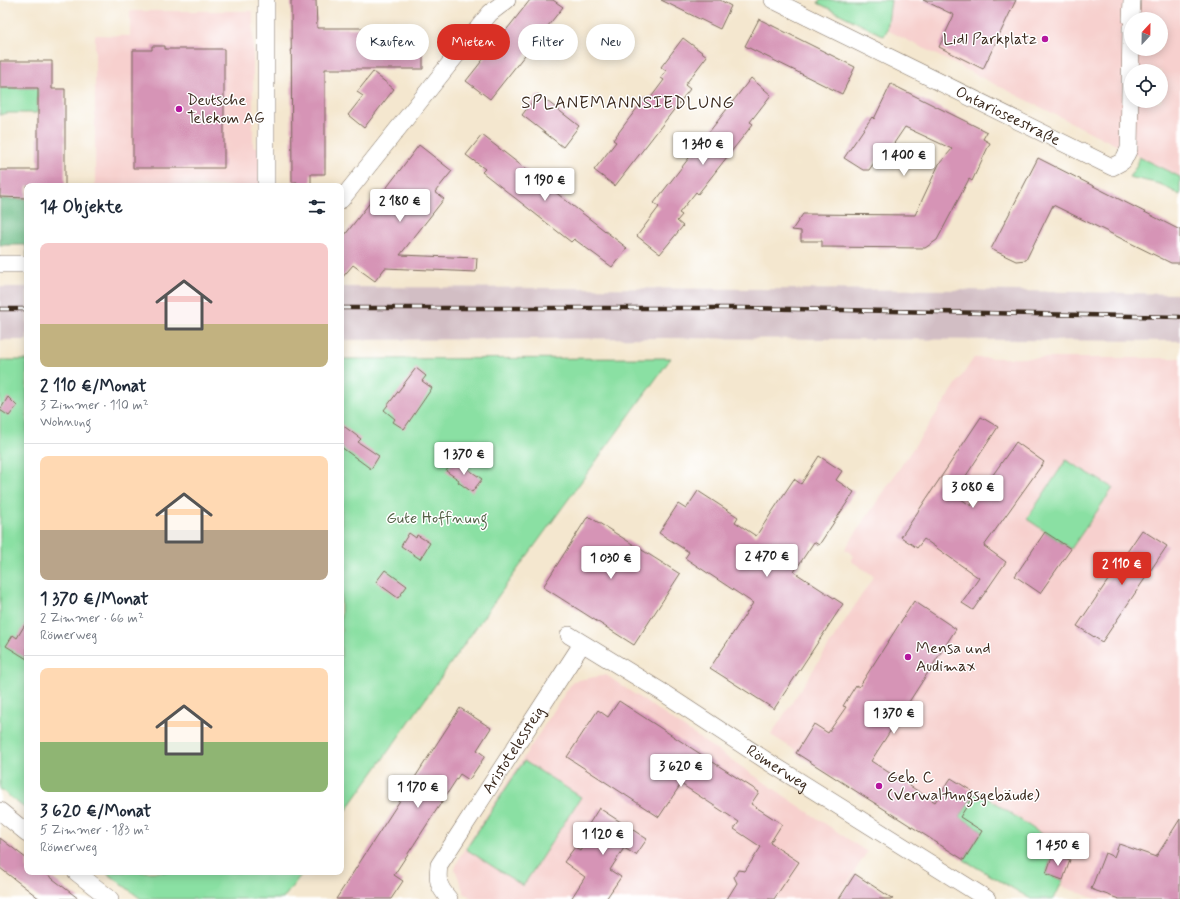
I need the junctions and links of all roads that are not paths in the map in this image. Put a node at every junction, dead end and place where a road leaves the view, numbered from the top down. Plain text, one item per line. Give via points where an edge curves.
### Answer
1 (266, 0) edge
2 (508, 0) edge
3 (773, 0) edge
4 (1132, 0) edge
5 (490, 6) edge
6 (1131, 12) edge
7 (1131, 56) edge
8 (266, 183) edge
9 (344, 196) edge
10 (0, 264) edge
11 (24, 264) edge
12 (576, 640) joint
13 (0, 811) edge
14 (24, 831) edge
15 (80, 875) edge
16 (444, 893) edge
17 (110, 899) edge
18 (987, 899) edge

1 - 8 street
2 - 5 street
3 - 7 street, Ontarioseestraße via 1112,167 1123,161 1129,149
4 - 6 street
5 - 9 street
10 - 11 street
12 - 16 street, Aristotelessteig via 439,865 437,877
12 - 18 street, Römerweg
13 - 14 street
15 - 17 street

